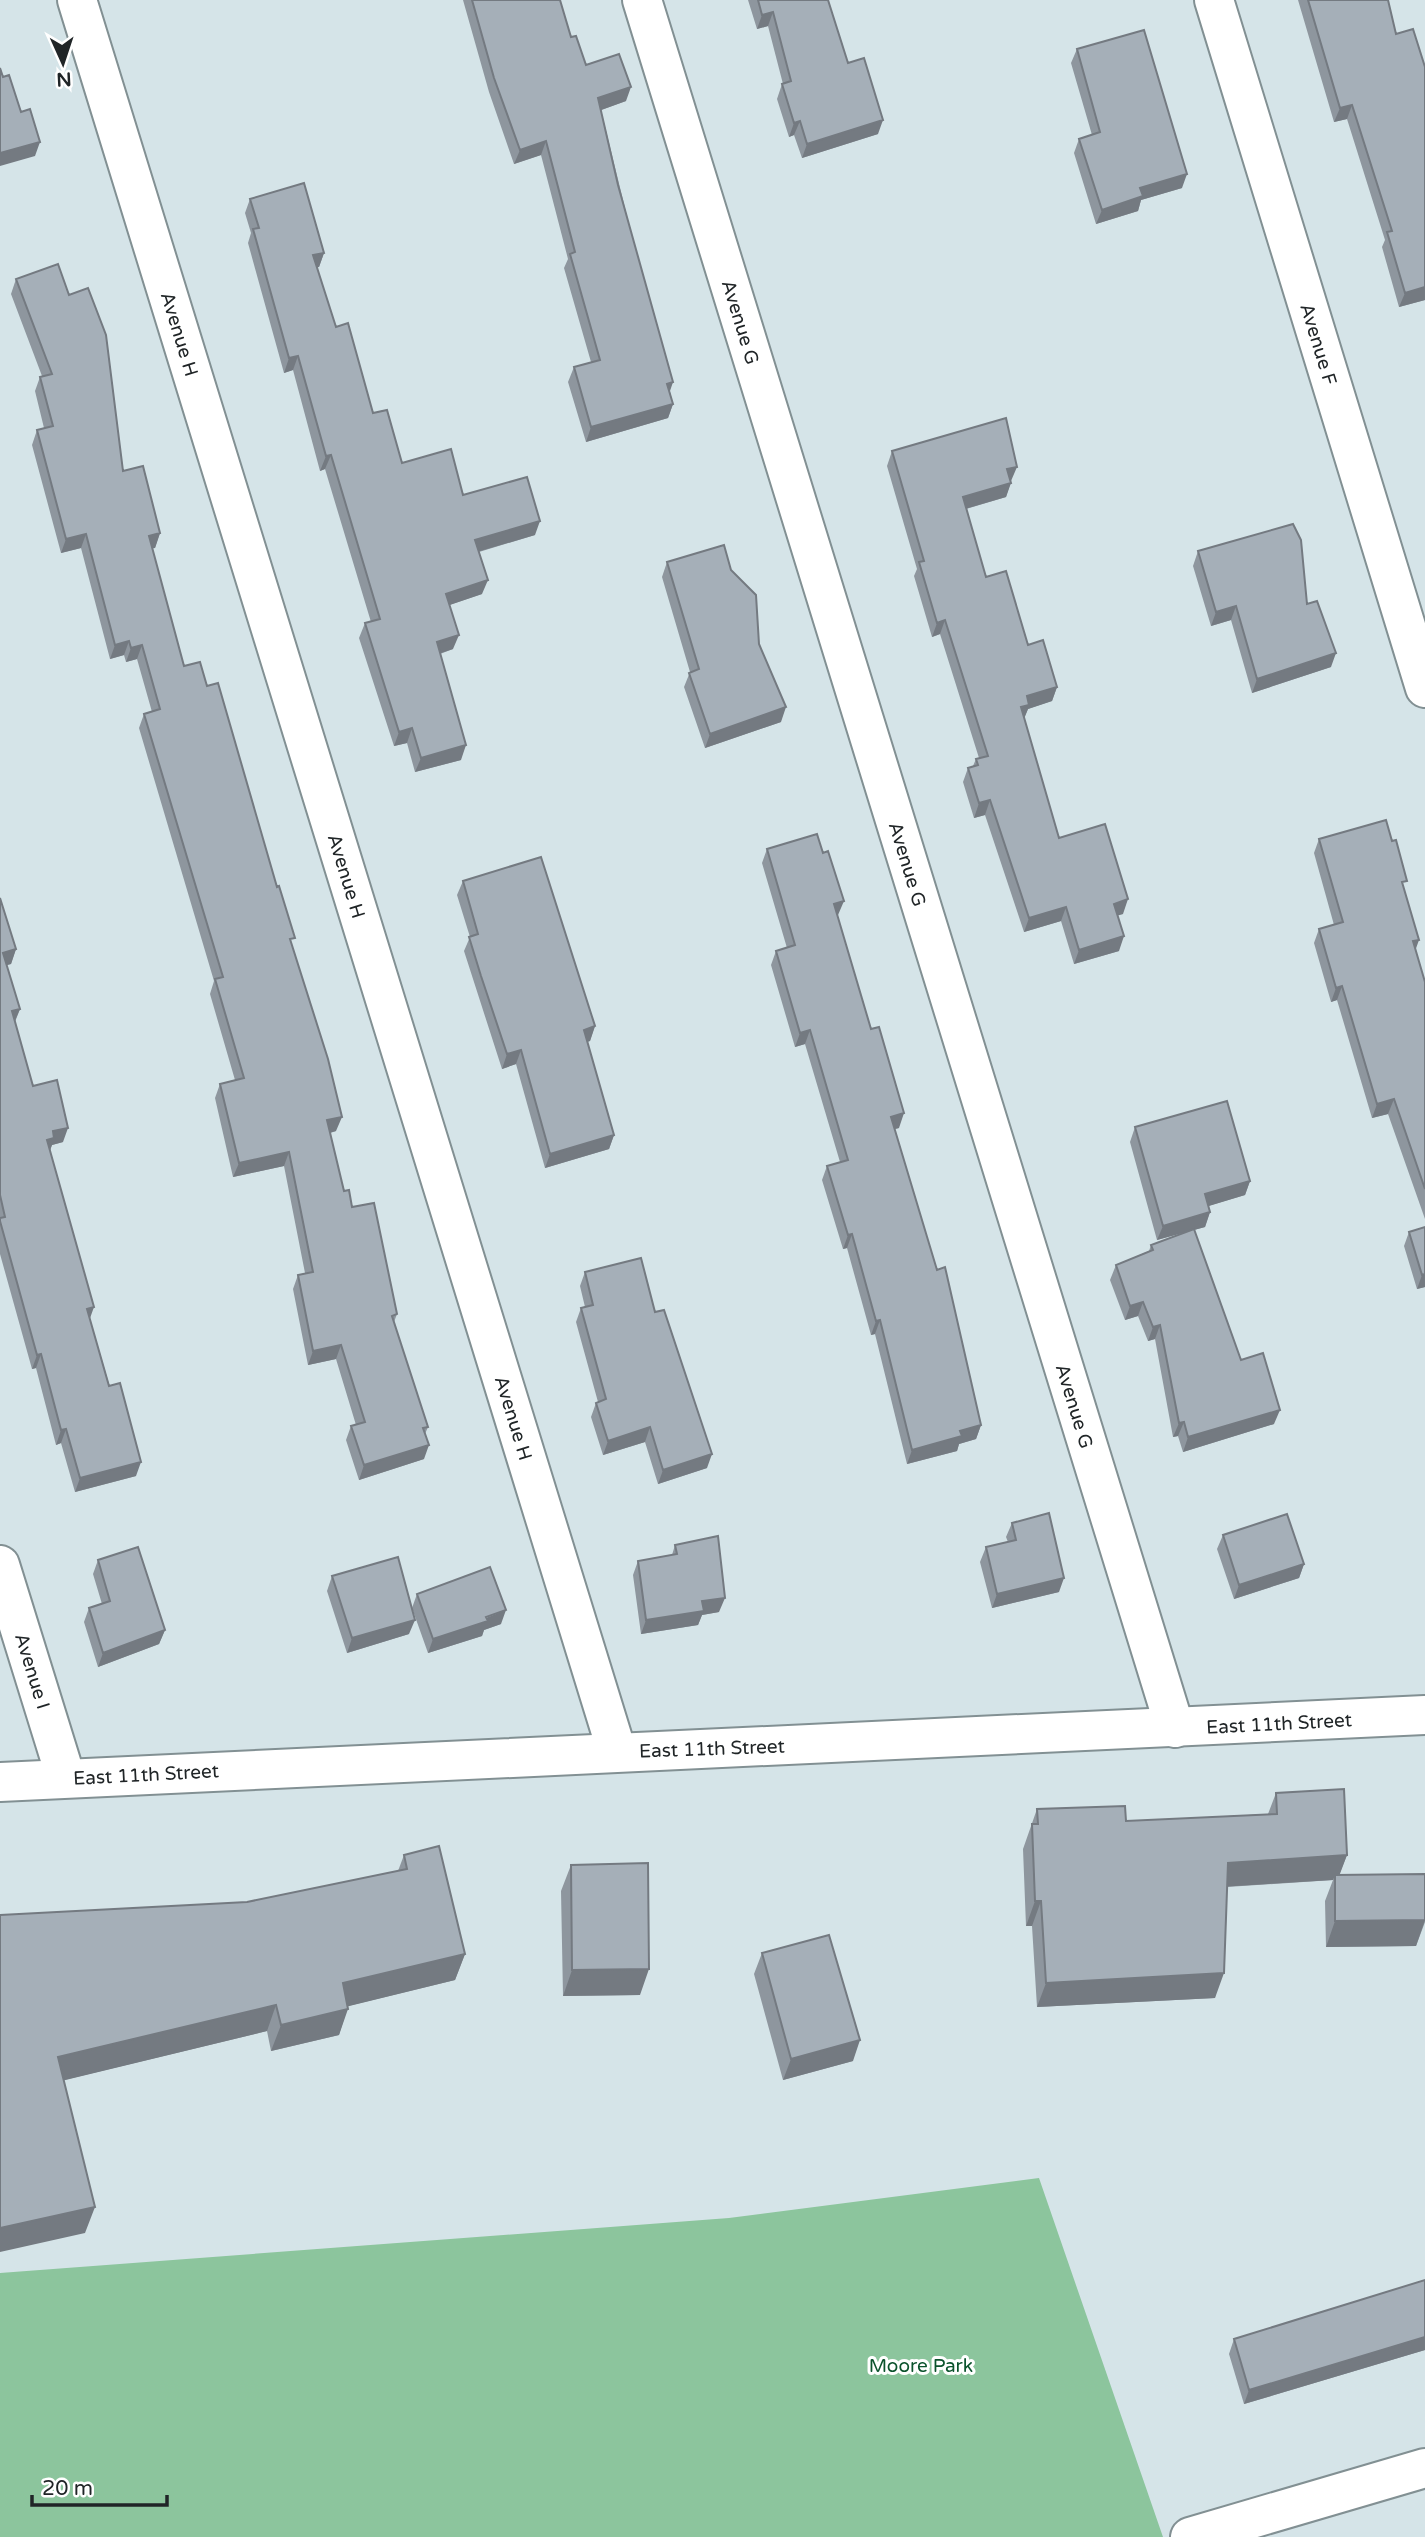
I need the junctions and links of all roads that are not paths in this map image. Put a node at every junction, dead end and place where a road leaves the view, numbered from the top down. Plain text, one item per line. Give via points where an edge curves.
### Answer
1 (77, 0) edge
2 (642, 0) edge
3 (1214, 0) edge
4 (1425, 688) edge
5 (0, 1565) edge
6 (1425, 1715) edge
7 (1175, 1728) junction
8 (617, 1752) junction
9 (66, 1778) junction
10 (0, 1782) edge
11 (1425, 2468) edge
12 (1190, 2537) edge

1 - 8 street, Avenue H
2 - 7 street, Avenue G
3 - 4 street, Avenue F
5 - 9 street, Avenue I
6 - 7 street, East 11th Street
7 - 8 street, East 11th Street
8 - 9 street, East 11th Street
9 - 10 street, East 11th Street
11 - 12 street

